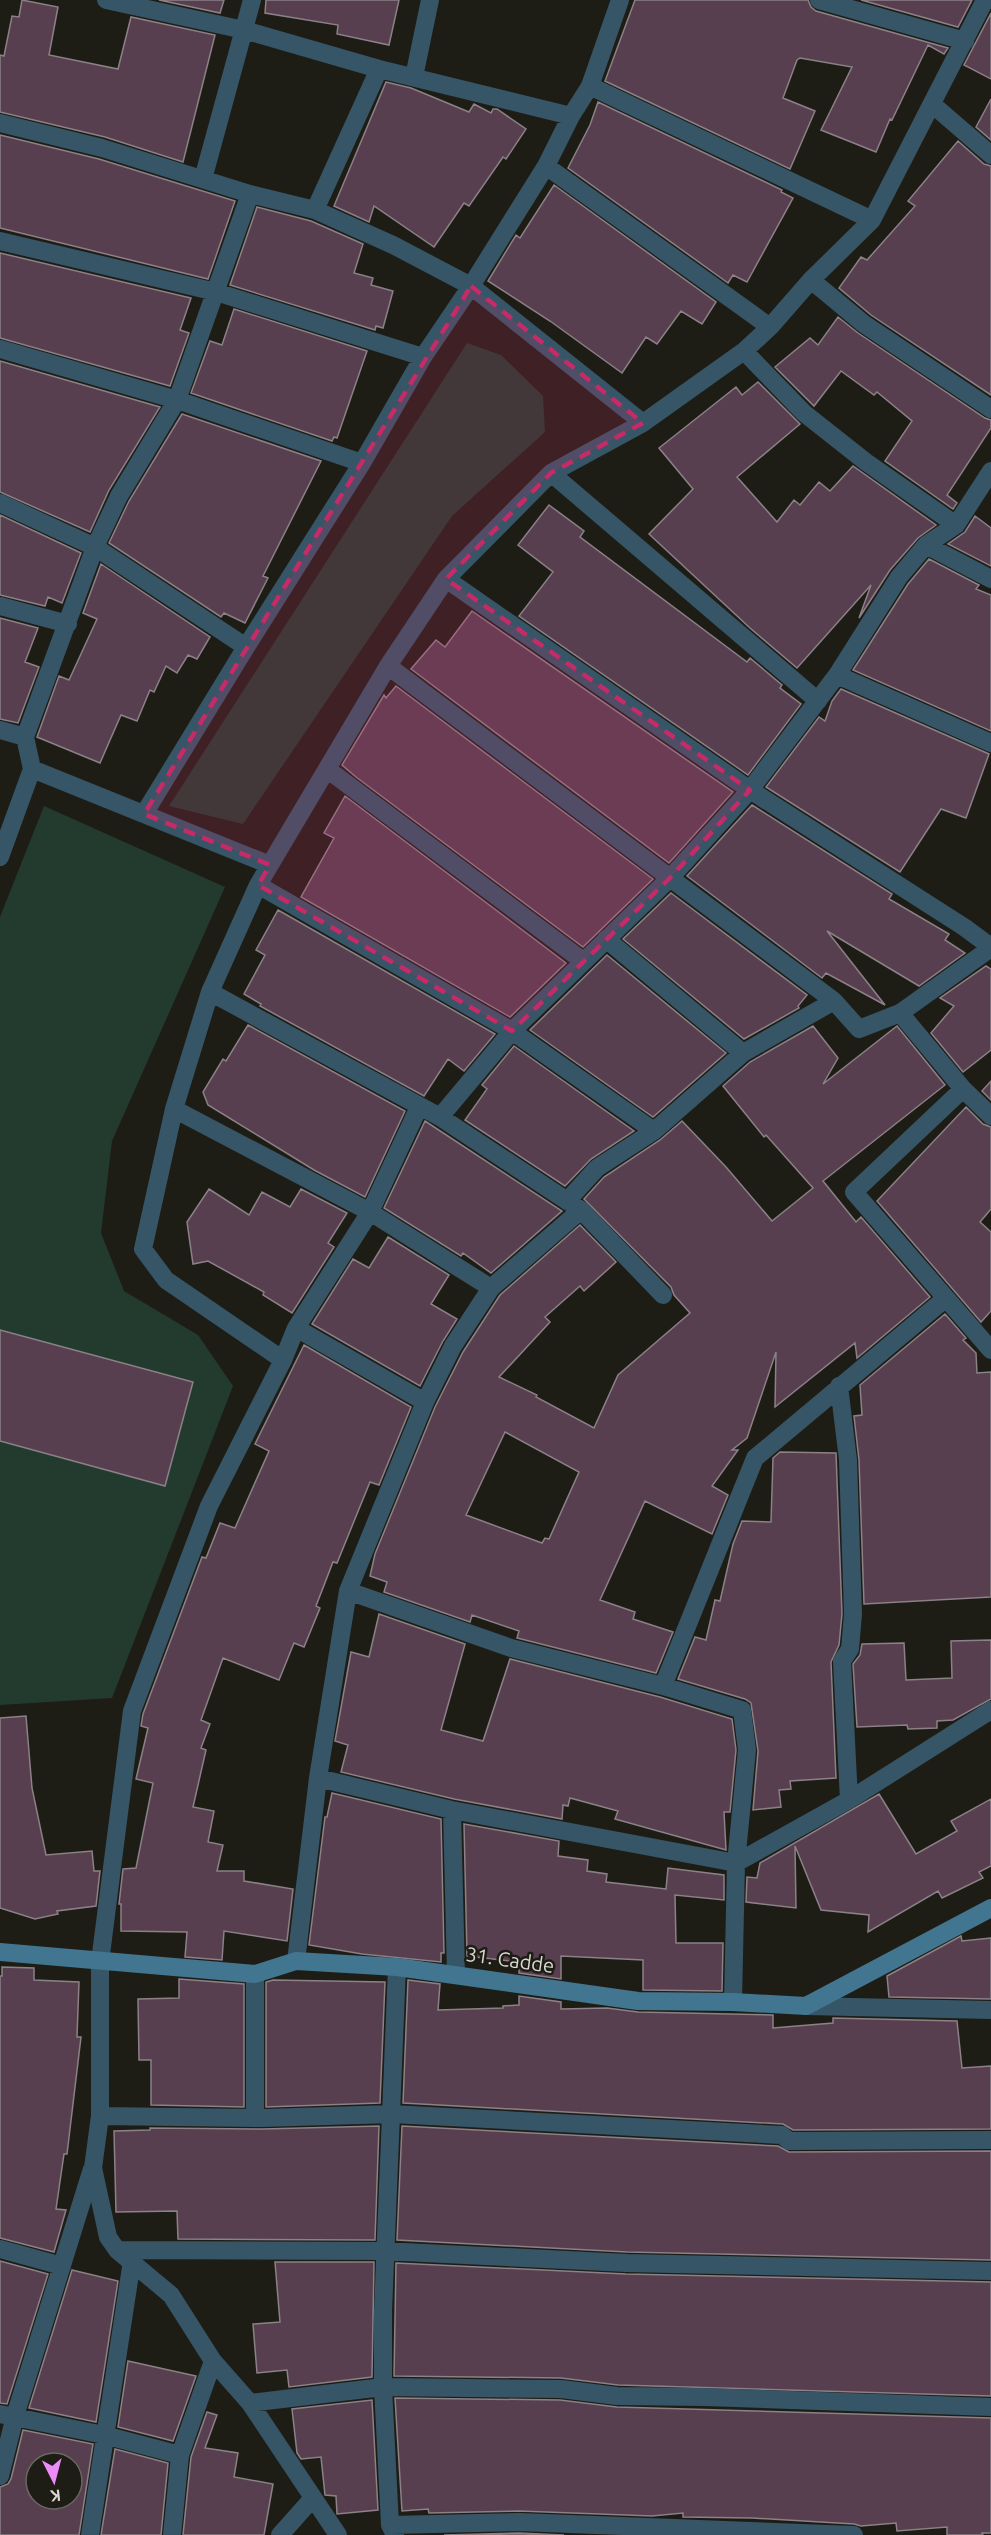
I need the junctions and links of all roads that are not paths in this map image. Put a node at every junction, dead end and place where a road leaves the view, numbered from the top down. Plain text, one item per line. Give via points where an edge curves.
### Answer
1 (106, 0) edge
2 (252, 0) edge
3 (430, 0) edge
4 (620, 0) edge
5 (819, 0) edge
6 (985, 0) edge
7 (244, 30) junction
8 (965, 41) junction
9 (379, 69) junction
10 (414, 77) junction
11 (590, 86) junction
12 (932, 104) junction
13 (571, 116) junction
14 (0, 123) edge
15 (991, 155) edge
16 (546, 166) junction
17 (203, 179) junction
18 (250, 194) junction
19 (315, 210) junction
20 (872, 220) junction
21 (0, 241) edge
22 (811, 280) junction
23 (471, 286) junction
24 (216, 292) junction
25 (770, 327) junction
26 (0, 349) edge
27 (744, 351) junction
28 (423, 357) junction
29 (177, 400) junction
30 (991, 409) edge
31 (643, 423) junction
32 (362, 463) junction
33 (991, 471) edge
34 (552, 473) junction
35 (0, 503) edge
36 (956, 525) junction
37 (926, 545) junction
38 (95, 547) junction
39 (446, 579) junction
40 (991, 579) edge
41 (0, 606) edge
42 (68, 624) junction
43 (246, 647) junction
44 (387, 666) junction
45 (837, 675) junction
46 (818, 701) junction
47 (0, 730) edge
48 (25, 737) junction
49 (991, 743) edge
50 (32, 769) junction
51 (327, 769) junction
52 (750, 790) junction
53 (144, 814) junction
54 (3, 835) edge
55 (0, 857) edge
56 (270, 865) junction
57 (670, 878) junction
58 (258, 885) junction
59 (606, 939) junction
60 (991, 948) edge
61 (583, 962) junction
62 (210, 992) junction
63 (834, 1001) junction
64 (900, 1013) junction
65 (512, 1031) junction
66 (742, 1053) junction
67 (963, 1089) junction
68 (419, 1107) junction
69 (174, 1109) junction
70 (991, 1116) edge
71 (440, 1118) junction
72 (654, 1131) junction
73 (574, 1205) junction
74 (370, 1212) junction
75 (491, 1288) junction
76 (663, 1295) dead end
77 (946, 1298) junction
78 (296, 1328) junction
79 (991, 1350) edge
80 (283, 1360) junction
81 (839, 1386) junction
82 (425, 1402) junction
83 (348, 1591) junction
84 (663, 1686) junction
85 (991, 1710) edge
86 (318, 1778) junction
87 (849, 1800) junction
88 (452, 1810) junction
89 (736, 1863) junction
90 (991, 1908) edge
91 (0, 1952) edge
92 (297, 1961) junction
93 (100, 1962) junction
94 (397, 1967) junction
95 (255, 1974) junction
96 (456, 1976) junction
97 (733, 2002) junction
98 (806, 2006) junction
99 (991, 2010) edge
100 (392, 2114) junction
101 (100, 2116) junction
102 (255, 2118) junction
103 (991, 2140) edge
104 (93, 2168) junction
105 (0, 2249) edge
106 (384, 2251) junction
107 (125, 2256) junction
108 (62, 2266) junction
109 (991, 2271) edge
110 (213, 2361) junction
111 (383, 2386) junction
112 (250, 2403) junction
113 (991, 2407) edge
114 (8, 2415) edge
115 (104, 2435) junction
116 (180, 2455) junction
117 (0, 2476) edge
118 (312, 2499) junction
119 (519, 2529) edge
120 (393, 2530) edge
121 (654, 2532) edge
122 (769, 2534) edge
123 (90, 2535) edge
124 (172, 2535) edge
125 (280, 2535) edge
126 (338, 2535) edge
127 (854, 2535) edge

1 - 7 street
2 - 7 street
3 - 10 street
4 - 11 street
5 - 8 street
6 - 8 street
7 - 9 street
7 - 17 street
8 - 12 street
9 - 10 street
9 - 19 street
10 - 13 street
11 - 13 street
11 - 20 street
12 - 15 street
12 - 20 street
13 - 16 street
14 - 17 street via 102,148
16 - 23 street
16 - 25 street
17 - 18 street
18 - 19 street
18 - 24 street
19 - 23 street
20 - 22 street
21 - 24 street
22 - 25 street
22 - 30 street via 864,324
23 - 28 street
23 - 31 street
24 - 28 street
24 - 29 street
25 - 27 street
26 - 29 street
27 - 31 street
27 - 36 street via 804,413
28 - 32 street
29 - 32 street
29 - 38 street via 119,496
31 - 34 street
32 - 43 street
33 - 36 street
34 - 39 street
34 - 46 street
35 - 38 street
36 - 37 street
37 - 40 street
37 - 45 street via 899,577
38 - 42 street
38 - 43 street
39 - 44 street
39 - 52 street
41 - 42 street
42 - 48 street
43 - 53 street
44 - 51 street
44 - 57 street
45 - 46 street
45 - 49 street
46 - 52 street
47 - 48 street
48 - 50 street
50 - 53 street
50 - 54 street
51 - 56 street
51 - 61 street
52 - 57 street
52 - 60 street
53 - 56 street
54 - 55 street
56 - 58 street
57 - 59 street
57 - 63 street
58 - 62 street
58 - 65 street
59 - 61 street
59 - 66 street
60 - 64 street
61 - 65 street
62 - 68 street
62 - 69 street
63 - 64 street via 859,1029
63 - 66 street
64 - 67 street
65 - 71 street
65 - 72 street
66 - 72 street
67 - 70 street
67 - 77 street via 854,1192
68 - 71 street
68 - 74 street
69 - 74 street
69 - 80 street via 143,1249 166,1280
71 - 73 street
72 - 73 street via 597,1168
73 - 75 street
73 - 76 street
74 - 75 street
74 - 78 street
75 - 82 street via 453,1346
77 - 79 street
77 - 81 street
78 - 80 street
78 - 82 street
80 - 93 street via 208,1506 132,1711
81 - 84 street via 755,1458
81 - 87 street via 848,1460 853,1614 850,1649 842,1661
82 - 83 street
83 - 84 street via 511,1648
83 - 86 street
84 - 89 street via 742,1710 747,1750
85 - 87 street
86 - 88 street
86 - 92 street
87 - 89 street
88 - 89 street
88 - 96 street
89 - 97 street
90 - 98 street
91 - 93 street, 31. Cadde
92 - 94 street, 31. Cadde
92 - 95 street, 31. Cadde
93 - 95 street, 31. Cadde
93 - 101 street
94 - 96 street, 31. Cadde
94 - 100 street
95 - 102 street
96 - 97 street, 31. Cadde via 638,2001
97 - 98 street, 31. Cadde
98 - 99 street
100 - 102 street
100 - 103 street via 782,2135 789,2141
100 - 106 street
101 - 102 street
101 - 104 street
104 - 107 street via 108,2237
104 - 108 street
105 - 108 street
106 - 107 street
106 - 109 street via 627,2263
106 - 111 street
107 - 110 street via 171,2295
107 - 115 street
108 - 114 street
110 - 112 street
110 - 116 street
111 - 112 street
111 - 113 street via 561,2389 617,2397
111 - 120 street
112 - 118 street
114 - 115 street
114 - 117 street
115 - 116 street
115 - 123 street
116 - 124 street
118 - 125 street
118 - 126 street
119 - 120 street
119 - 121 street
121 - 122 street
122 - 127 street

